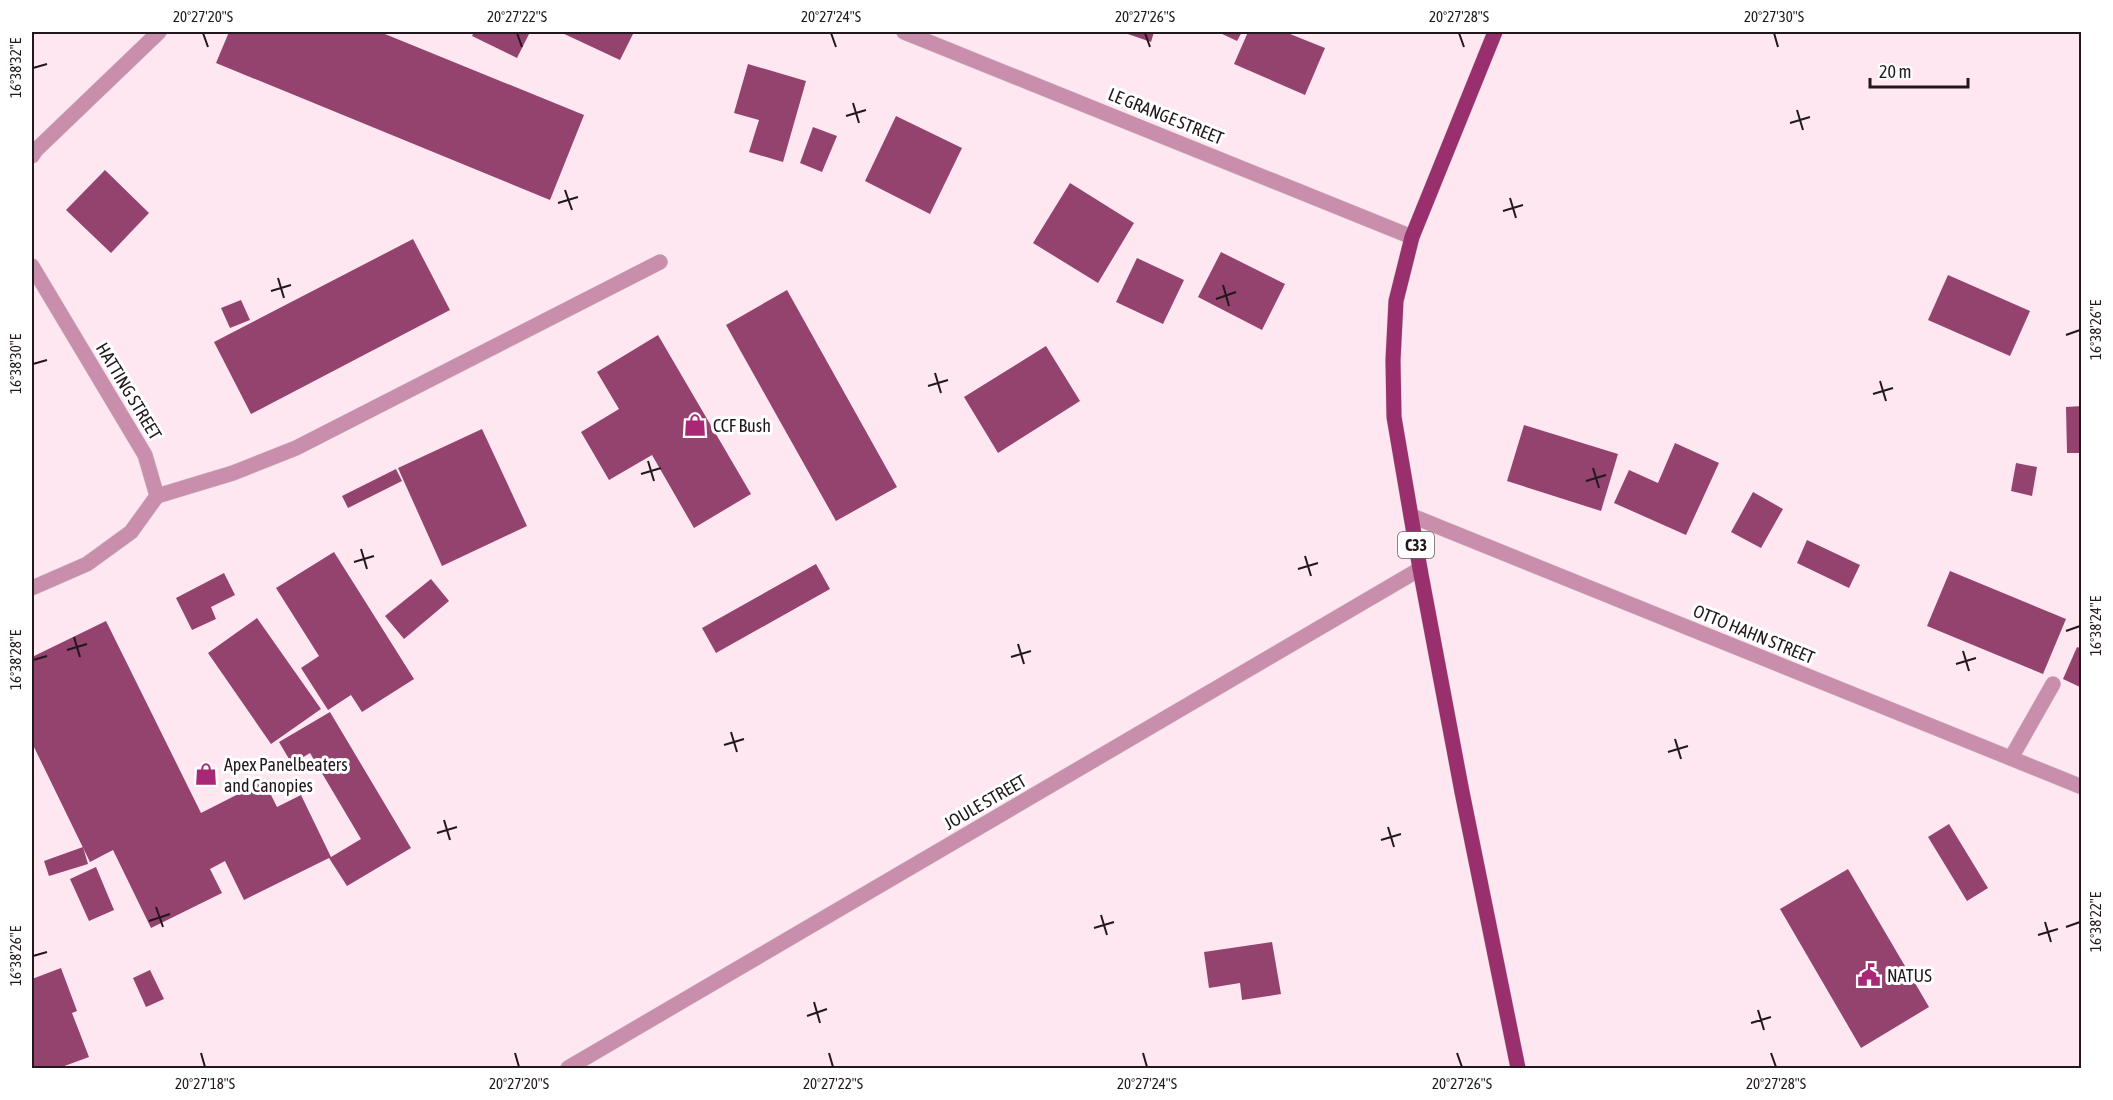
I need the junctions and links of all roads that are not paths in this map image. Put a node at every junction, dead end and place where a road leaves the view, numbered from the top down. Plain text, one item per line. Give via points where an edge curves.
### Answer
1 (159, 32) edge
2 (904, 32) edge
3 (1495, 32) edge
4 (933, 37) edge
5 (32, 156) edge
6 (1412, 237) junction
7 (660, 262) dead end
8 (32, 266) edge
9 (157, 496) junction
10 (1412, 516) junction
11 (1420, 569) junction
12 (32, 588) edge
13 (2053, 684) dead end
14 (2011, 758) junction
15 (2082, 788) edge
16 (568, 1068) edge
17 (1518, 1068) edge

1 - 5 street
2 - 4 street, LE GRANGE STREET
3 - 6 main road, C33
4 - 6 street, LE GRANGE STREET
6 - 10 main road, C33 via 1396,301 1393,360 1394,417
7 - 9 street via 296,448 233,473
8 - 9 street, HATTING STREET via 145,455
9 - 12 street via 131,532 87,564
10 - 11 main road, C33
10 - 14 street, OTTO HAHN STREET
11 - 16 street, JOULE STREET
11 - 17 main road, C33
13 - 14 street
14 - 15 street, OTTO HAHN STREET

